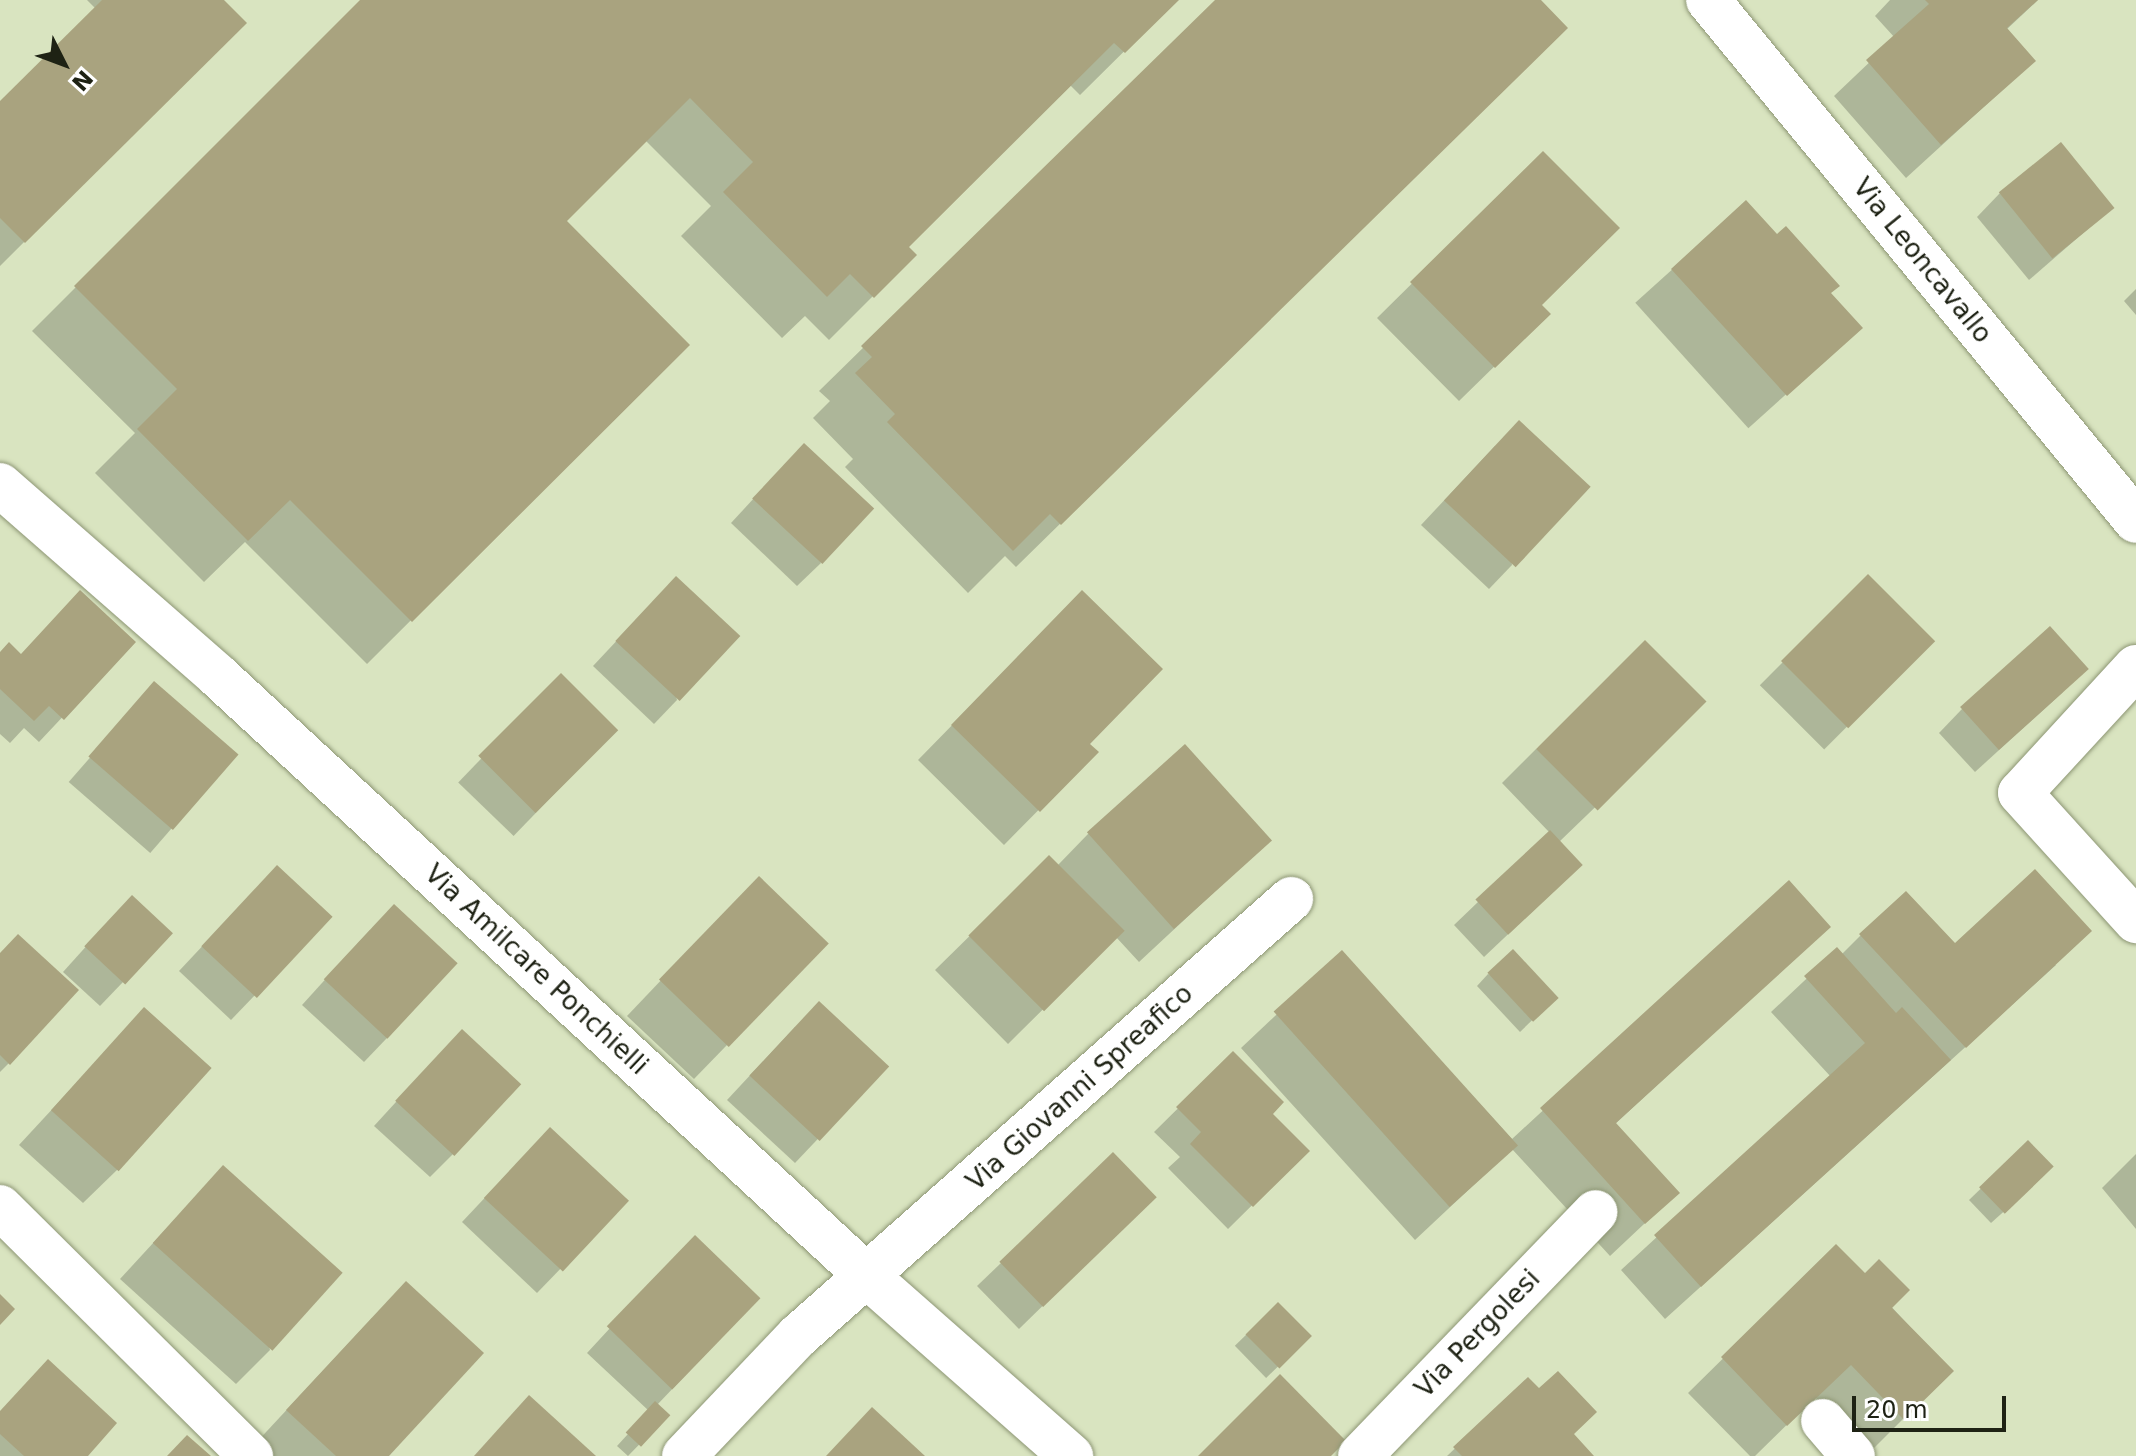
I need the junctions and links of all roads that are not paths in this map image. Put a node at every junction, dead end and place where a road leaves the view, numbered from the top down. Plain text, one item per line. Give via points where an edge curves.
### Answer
1 (1708, 0) edge
2 (0, 485) edge
3 (2136, 521) edge
4 (2136, 667) edge
5 (1291, 899) dead end
6 (2136, 921) edge
7 (0, 1207) edge
8 (1596, 1212) dead end
9 (868, 1277) junction
10 (1823, 1421) dead end
11 (251, 1456) edge
12 (684, 1456) edge
13 (1071, 1456) edge
14 (1360, 1456) edge
15 (1853, 1456) edge

1 - 3 street, Via Leoncavallo
2 - 9 street, Via Amilcare Ponchielli via 218,676
4 - 6 street via 2020,793
5 - 9 street, Via Giovanni Spreafico
7 - 11 street
8 - 14 street, Via Pergolesi
9 - 12 street, Via Giovanni Spreafico via 798,1336
9 - 13 street, Via Amilcare Ponchielli
10 - 15 street

